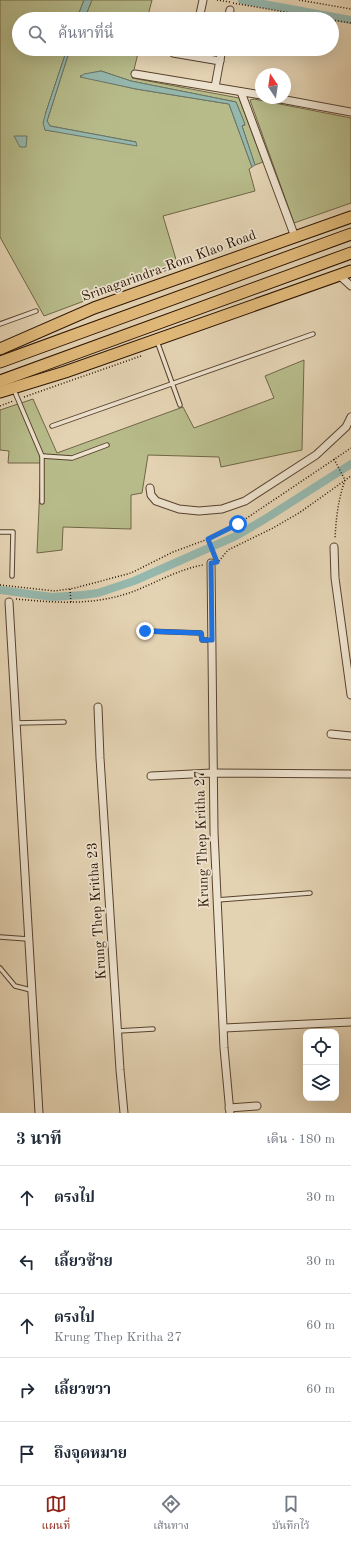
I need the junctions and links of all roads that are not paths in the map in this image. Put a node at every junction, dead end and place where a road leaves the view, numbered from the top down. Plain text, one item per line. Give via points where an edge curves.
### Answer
1 (203, 0) edge
2 (201, 12) edge
3 (205, 56) edge
4 (221, 56) edge
5 (220, 61) junction
6 (135, 74) dead end
7 (215, 87) junction
8 (241, 92) junction
9 (255, 94) edge
10 (291, 101) edge
11 (351, 112) edge
12 (351, 216) edge
13 (329, 225) junction
14 (351, 229) edge
15 (351, 234) edge
16 (295, 238) junction
17 (351, 253) edge
18 (351, 271) edge
19 (339, 275) junction
20 (351, 286) edge
21 (36, 311) dead end
22 (0, 324) edge
23 (313, 334) dead end
24 (157, 340) junction
25 (0, 350) edge
26 (0, 362) edge
27 (0, 381) edge
28 (172, 383) junction
29 (13, 389) junction
30 (0, 392) edge
31 (180, 405) dead end
32 (351, 417) edge
33 (52, 426) dead end
34 (107, 445) dead end
35 (42, 456) junction
36 (150, 488) dead end
37 (42, 502) dead end
38 (0, 532) edge
39 (334, 547) road end
40 (214, 563) road end
41 (12, 576) dead end
42 (11, 600) road end
43 (145, 631) dead end
44 (212, 640) junction
45 (351, 695) edge
46 (98, 707) dead end
47 (64, 722) dead end
48 (16, 723) junction
49 (331, 734) dead end
50 (351, 736) edge
51 (212, 773) junction
52 (351, 774) edge
53 (151, 776) dead end
54 (310, 893) dead end
55 (217, 900) junction
56 (0, 937) edge
57 (28, 939) junction
58 (0, 968) edge
59 (31, 990) junction
60 (351, 1022) edge
61 (224, 1028) junction
62 (154, 1029) dead end
63 (118, 1031) junction
64 (257, 1106) dead end
65 (230, 1110) edge
66 (38, 1113) edge
67 (124, 1113) edge

1 - 2 street
3 - 5 street
4 - 5 street
5 - 7 street
6 - 7 street
7 - 8 street
8 - 9 street
8 - 16 street
10 - 11 street
12 - 13 main road, Srinagarindra-Rom Klao Road
13 - 14 main road
13 - 16 main road, Srinagarindra-Rom Klao Road
15 - 26 main road
16 - 25 main road, Srinagarindra-Rom Klao Road via 94,308
17 - 27 main road
18 - 19 main road
19 - 20 street
19 - 24 main road
21 - 22 lane
23 - 28 lane
24 - 28 lane
24 - 29 main road
28 - 31 lane
28 - 33 lane
29 - 30 main road
29 - 35 lane
32 - 36 street via 346,427 316,455 245,501 222,509 179,510 156,501 151,495
34 - 35 lane via 72,458
35 - 37 lane
38 - 41 lane via 13,532
39 - 45 street via 335,578
40 - 44 street, Krung Thep Kritha 27
42 - 48 street
43 - 44 lane via 201,633 202,640
44 - 51 street, Krung Thep Kritha 27
46 - 63 street, Krung Thep Kritha 23
47 - 48 lane
48 - 57 street
49 - 50 street
51 - 52 street
51 - 53 street
51 - 55 street, Krung Thep Kritha 27
54 - 55 lane
55 - 61 street, Krung Thep Kritha 27
56 - 57 lane
57 - 59 street
58 - 59 lane via 13,984
59 - 66 street
60 - 61 street
61 - 65 street, Krung Thep Kritha 27
62 - 63 lane
63 - 67 street, Krung Thep Kritha 23
64 - 65 street

